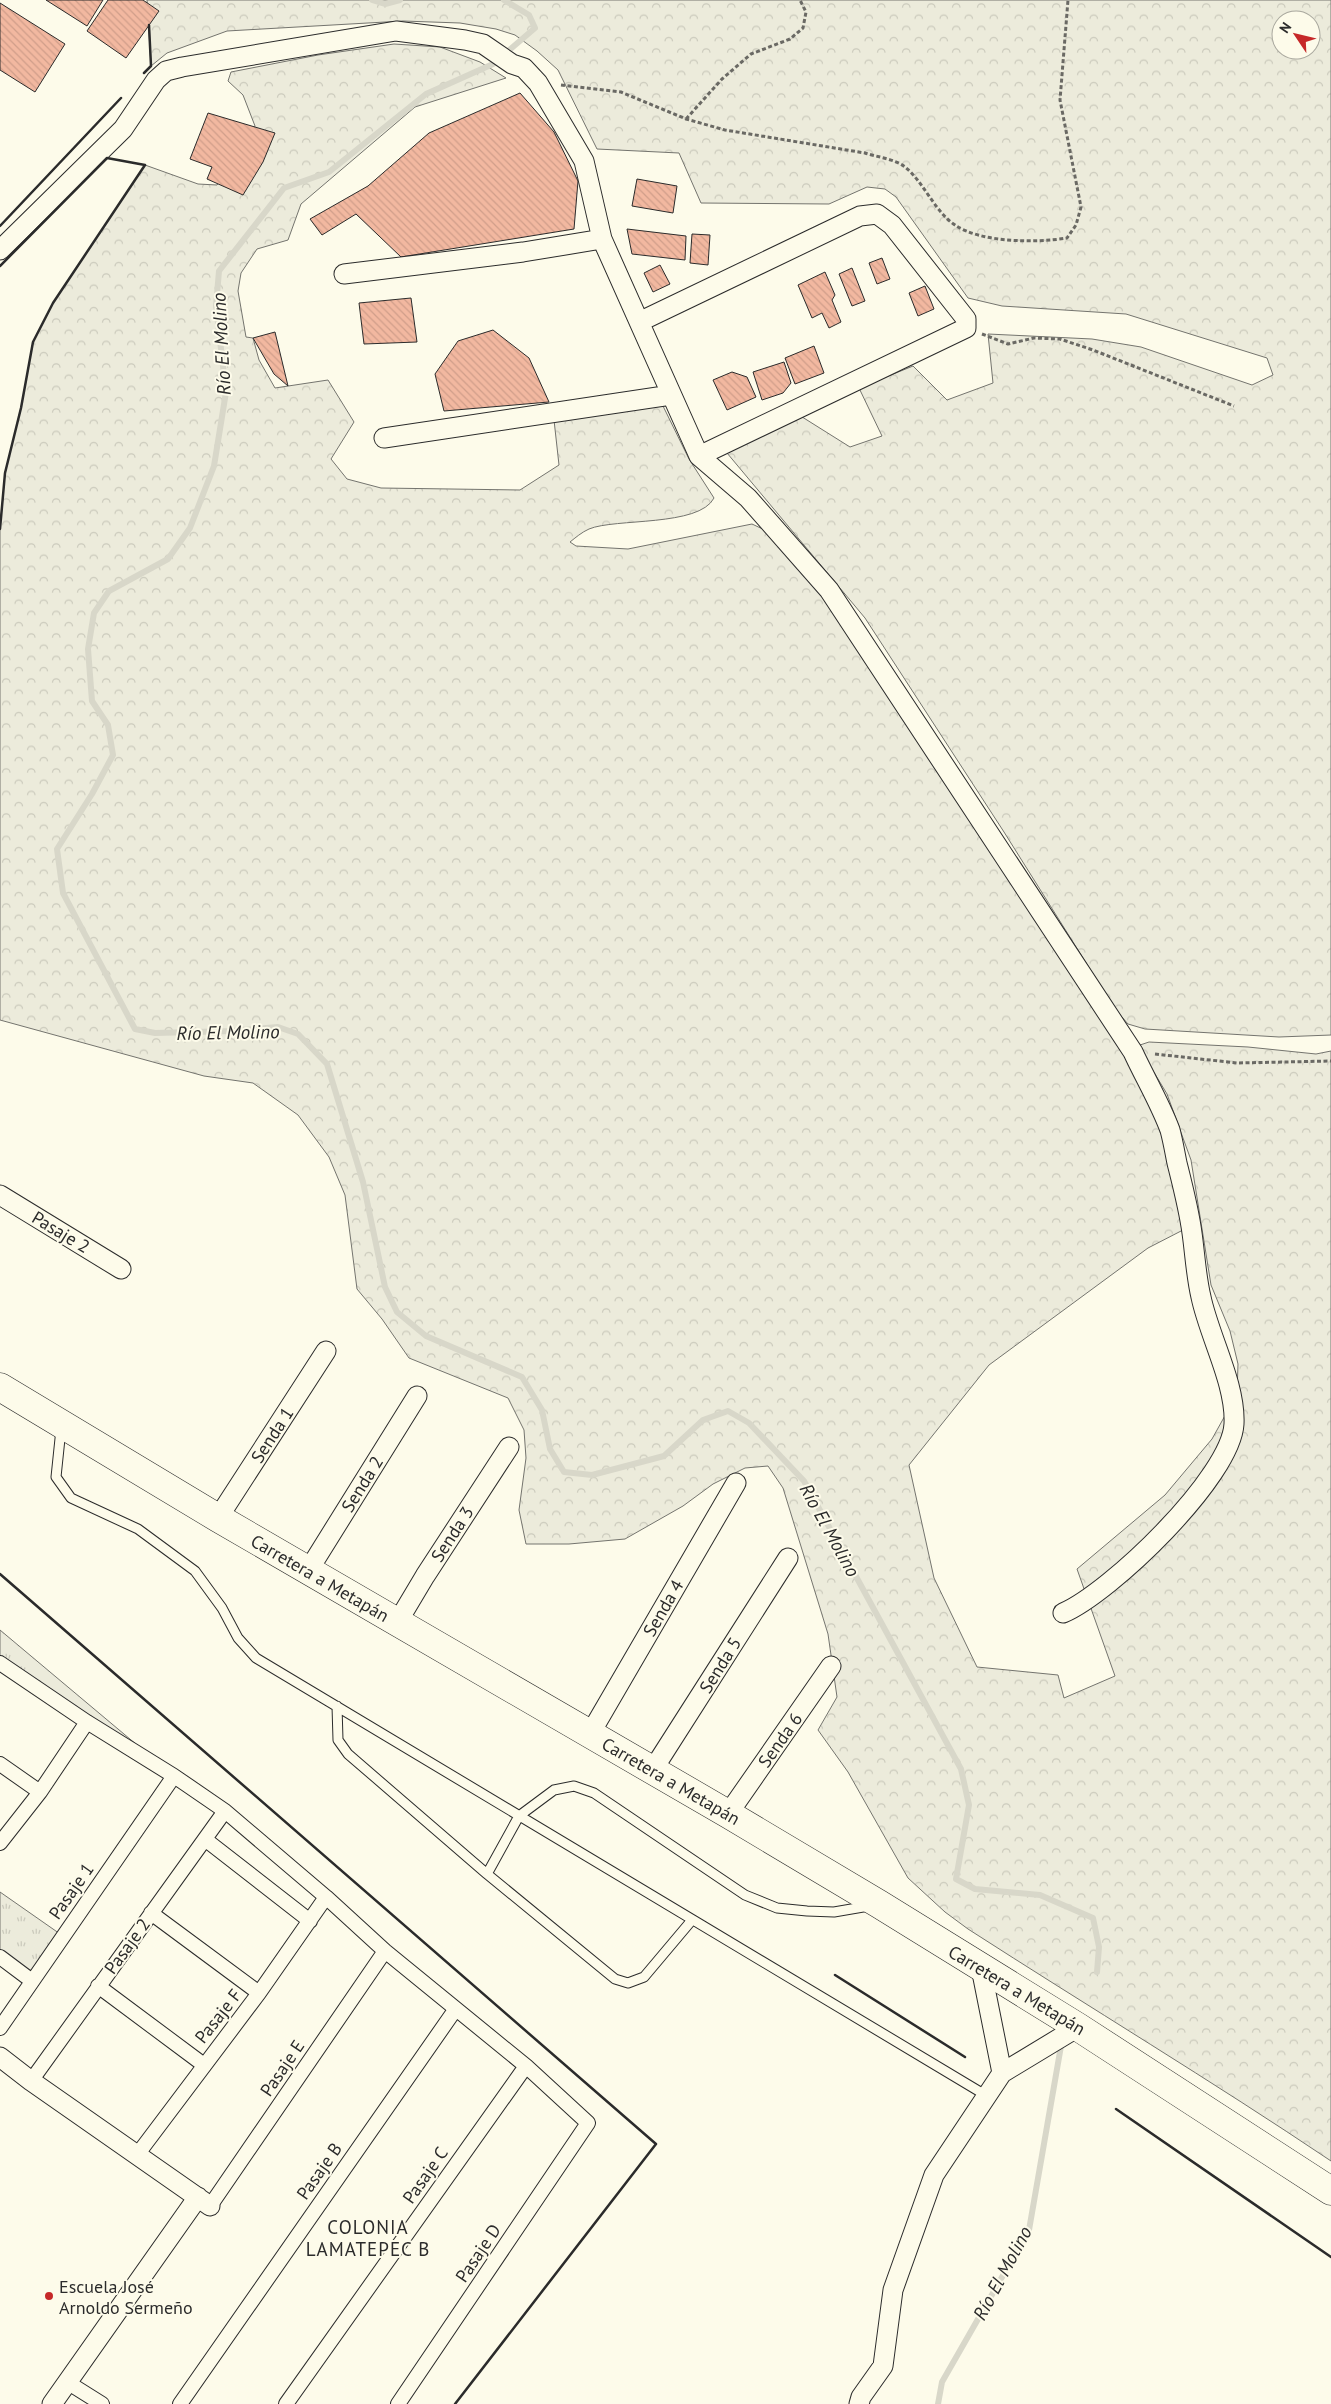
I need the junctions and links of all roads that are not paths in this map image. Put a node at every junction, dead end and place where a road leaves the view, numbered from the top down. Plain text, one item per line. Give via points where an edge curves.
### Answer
1 (602, 239) junction
2 (0, 250) edge
3 (344, 274) dead end
4 (639, 322) junction
5 (671, 396) junction
6 (384, 438) dead end
7 (699, 456) junction
8 (0, 1195) edge
9 (121, 1269) dead end
10 (326, 1351) dead end
11 (0, 1387) edge
12 (417, 1396) dead end
13 (61, 1424) junction
14 (510, 1447) dead end
15 (736, 1483) dead end
16 (218, 1518) junction
17 (788, 1558) dead end
18 (308, 1571) junction
19 (1063, 1613) dead end
20 (398, 1624) junction
21 (0, 1663) edge
22 (831, 1666) dead end
23 (337, 1706) junction
24 (87, 1722) junction
25 (590, 1734) junction
26 (0, 1764) edge
27 (652, 1771) junction
28 (174, 1776) junction
29 (40, 1792) junction
30 (225, 1811) junction
31 (728, 1814) junction
32 (519, 1816) junction
33 (206, 1840) junction
34 (0, 1843) edge
35 (487, 1874) junction
36 (326, 1897) junction
37 (879, 1904) junction
38 (151, 1913) junction
39 (692, 1920) junction
40 (310, 1921) junction
41 (385, 1951) junction
42 (0, 1957) edge
43 (981, 1968) junction
44 (32, 1981) junction
45 (98, 1986) junction
46 (259, 1994) junction
47 (455, 2010) junction
48 (1078, 2027) junction
49 (0, 2028) edge
50 (0, 2057) edge
51 (204, 2064) junction
52 (526, 2066) junction
53 (1002, 2073) junction
54 (30, 2081) junction
55 (987, 2096) junction
56 (137, 2155) junction
57 (1331, 2191) edge
58 (204, 2202) junction
59 (67, 2382) junction
60 (52, 2404) edge
61 (102, 2404) edge
62 (180, 2404) edge
63 (286, 2404) edge
64 (398, 2404) edge
65 (860, 2404) edge

1 - 2 street via 584,161 538,83 524,68 512,64 483,44 396,31 166,71 145,93 123,129
1 - 3 street
1 - 4 street
4 - 5 street
4 - 7 street via 860,216 877,214 892,225 966,319 966,328
5 - 6 street
5 - 7 street
7 - 19 street via 748,498 829,590 1133,1052 1170,1131 1187,1203 1201,1298 1220,1356 1234,1424 1229,1446 1219,1463 1200,1491 1169,1526 1093,1596
8 - 9 street, Pasaje 2
10 - 16 street, Senda 1
11 - 13 main road, Carretera a Metapán
12 - 18 street, Senda 2
13 - 16 main road, Carretera a Metapán
13 - 23 lane via 56,1477 71,1498 138,1529 195,1571 222,1608 238,1638 256,1658
14 - 20 street, Senda 3 via 424,1576
15 - 25 street, Senda 4
16 - 18 main road, Carretera a Metapán
17 - 27 street, Senda 5
18 - 20 main road, Carretera a Metapán
20 - 25 main road, Carretera a Metapán
21 - 24 street
22 - 31 street, Senda 6
23 - 32 lane
23 - 35 lane via 338,1740 348,1754
24 - 28 street
24 - 29 street
25 - 27 main road, Carretera a Metapán
26 - 29 street
27 - 31 main road, Carretera a Metapán
28 - 30 street
28 - 44 street, Pasaje 1
29 - 34 street
30 - 33 street, Pasaje 2
30 - 36 street
31 - 37 main road, Carretera a Metapán
32 - 35 lane
32 - 37 lane via 554,1790 574,1786 594,1793 745,1895 777,1908 834,1912
32 - 39 lane
33 - 38 street, Pasaje 2
33 - 40 street
35 - 39 lane via 615,1979 628,1983 644,1977
36 - 40 street, Pasaje F
36 - 41 street
37 - 43 main road, Carretera a Metapán
38 - 45 street, Pasaje 2
38 - 46 street
39 - 55 lane
40 - 46 street, Pasaje F
41 - 47 street
41 - 58 street, Pasaje E
42 - 44 street
43 - 48 main road, Carretera a Metapán
43 - 53 street
44 - 49 street, Pasaje 1
45 - 51 street
45 - 54 street, Pasaje 2
46 - 51 street, Pasaje F
47 - 52 street
47 - 62 street, Pasaje B
48 - 53 street
48 - 57 main road, Carretera a Metapán
50 - 54 street
51 - 56 street, Pasaje F
52 - 63 street, Pasaje C
52 - 64 street, Pasaje D via 588,2123
53 - 55 street
54 - 56 street
55 - 65 street via 934,2175 893,2290 883,2366 861,2397
56 - 58 street
58 - 59 street
59 - 60 street
59 - 61 street

